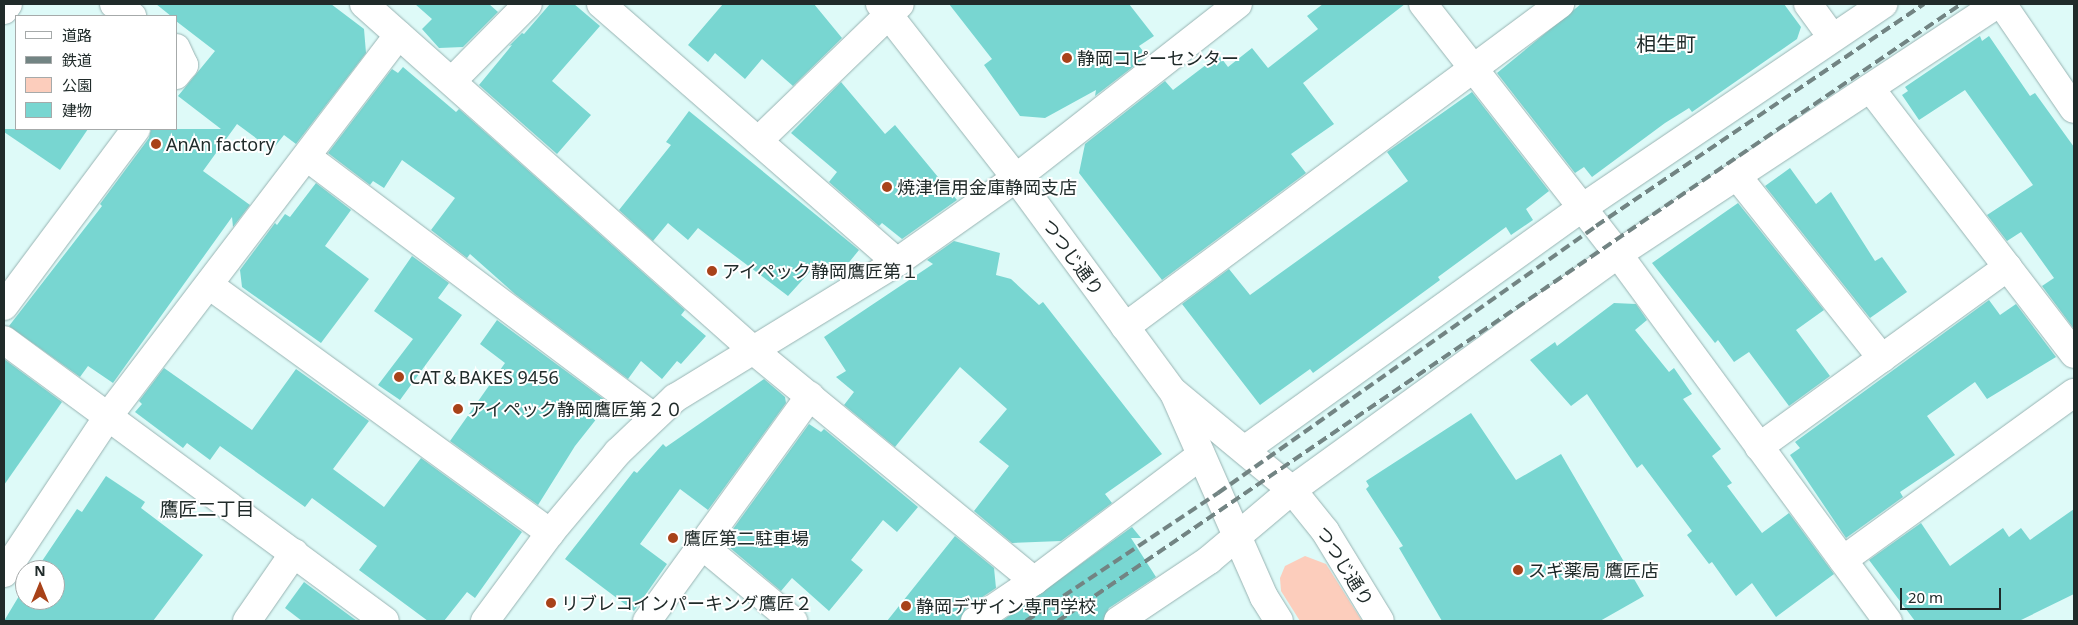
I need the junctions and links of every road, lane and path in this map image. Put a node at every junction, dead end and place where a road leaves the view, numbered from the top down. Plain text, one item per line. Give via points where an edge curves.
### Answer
1 (8, 4) edge
2 (114, 4) edge
3 (364, 4) edge
4 (528, 4) edge
5 (601, 4) edge
6 (1238, 4) edge
7 (1424, 4) edge
8 (1560, 4) edge
9 (1808, 4) edge
10 (1883, 4) edge
11 (1997, 4) edge
12 (2002, 4) edge
13 (890, 7) edge
14 (4, 10) edge
15 (130, 15) edge
16 (400, 35) junction
17 (1832, 37) junction
18 (178, 52) edge
19 (1476, 68) junction
20 (178, 72) edge
21 (452, 81) junction
22 (1870, 88) junction
23 (2074, 109) edge
24 (135, 130) edge
25 (758, 142) junction
26 (307, 157) junction
27 (1736, 176) junction
28 (1016, 178) junction
29 (1582, 208) junction
30 (1618, 254) junction
31 (898, 262) junction
32 (2008, 267) junction
33 (209, 285) junction
34 (4, 306) edge
35 (1125, 327) junction
36 (4, 340) edge
37 (753, 350) junction
38 (2074, 354) edge
39 (1882, 358) junction
40 (1174, 393) junction
41 (2074, 393) edge
42 (810, 396) junction
43 (109, 416) junction
44 (653, 417) junction
45 (1759, 447) junction
46 (1246, 449) junction
47 (1201, 455) junction
48 (1292, 490) junction
49 (550, 533) junction
50 (1238, 537) junction
51 (704, 547) junction
52 (294, 553) junction
53 (1843, 560) junction
54 (4, 573) edge
55 (1034, 581) junction
56 (246, 621) edge
57 (385, 621) edge
58 (485, 621) edge
59 (647, 621) edge
60 (793, 621) edge
61 (975, 621) edge
62 (1118, 621) edge
63 (1279, 621) edge
64 (1380, 621) edge
65 (1888, 621) edge

1 - 14 street
2 - 15 street
3 - 16 street
4 - 21 street
5 - 25 street
6 - 28 street
7 - 19 street
8 - 19 street
9 - 17 street
10 - 17 street
11 - 22 street
12 - 23 street
13 - 25 street
13 - 28 street, つつじ通り
16 - 21 street
16 - 26 street
17 - 29 street
18 - 20 street via 184,65
19 - 29 street
19 - 35 street
21 - 37 street
22 - 27 street
22 - 32 street
24 - 34 street
25 - 31 street
26 - 33 street
26 - 44 street
27 - 30 street
27 - 39 street
28 - 31 street
28 - 35 street, つつじ通り
29 - 30 street
29 - 46 street
30 - 45 street
30 - 48 street
31 - 37 street
32 - 38 street
32 - 39 street
33 - 43 street
33 - 49 street
35 - 40 street, つつじ通り
36 - 43 street
37 - 42 street
37 - 44 street via 675,398
39 - 45 street
40 - 46 street, つつじ通り
40 - 47 street, つつじ通り
41 - 53 street
42 - 51 street
42 - 55 street
43 - 52 street
43 - 54 street
44 - 49 street
45 - 53 street
46 - 48 street, つつじ通り
47 - 50 street, つつじ通り
47 - 55 street
48 - 50 street
48 - 64 street, つつじ通り via 1325,531
49 - 58 street
50 - 62 street
50 - 63 street, つつじ通り
51 - 59 street
51 - 60 street
52 - 56 street
52 - 57 street
53 - 65 street
55 - 61 street

